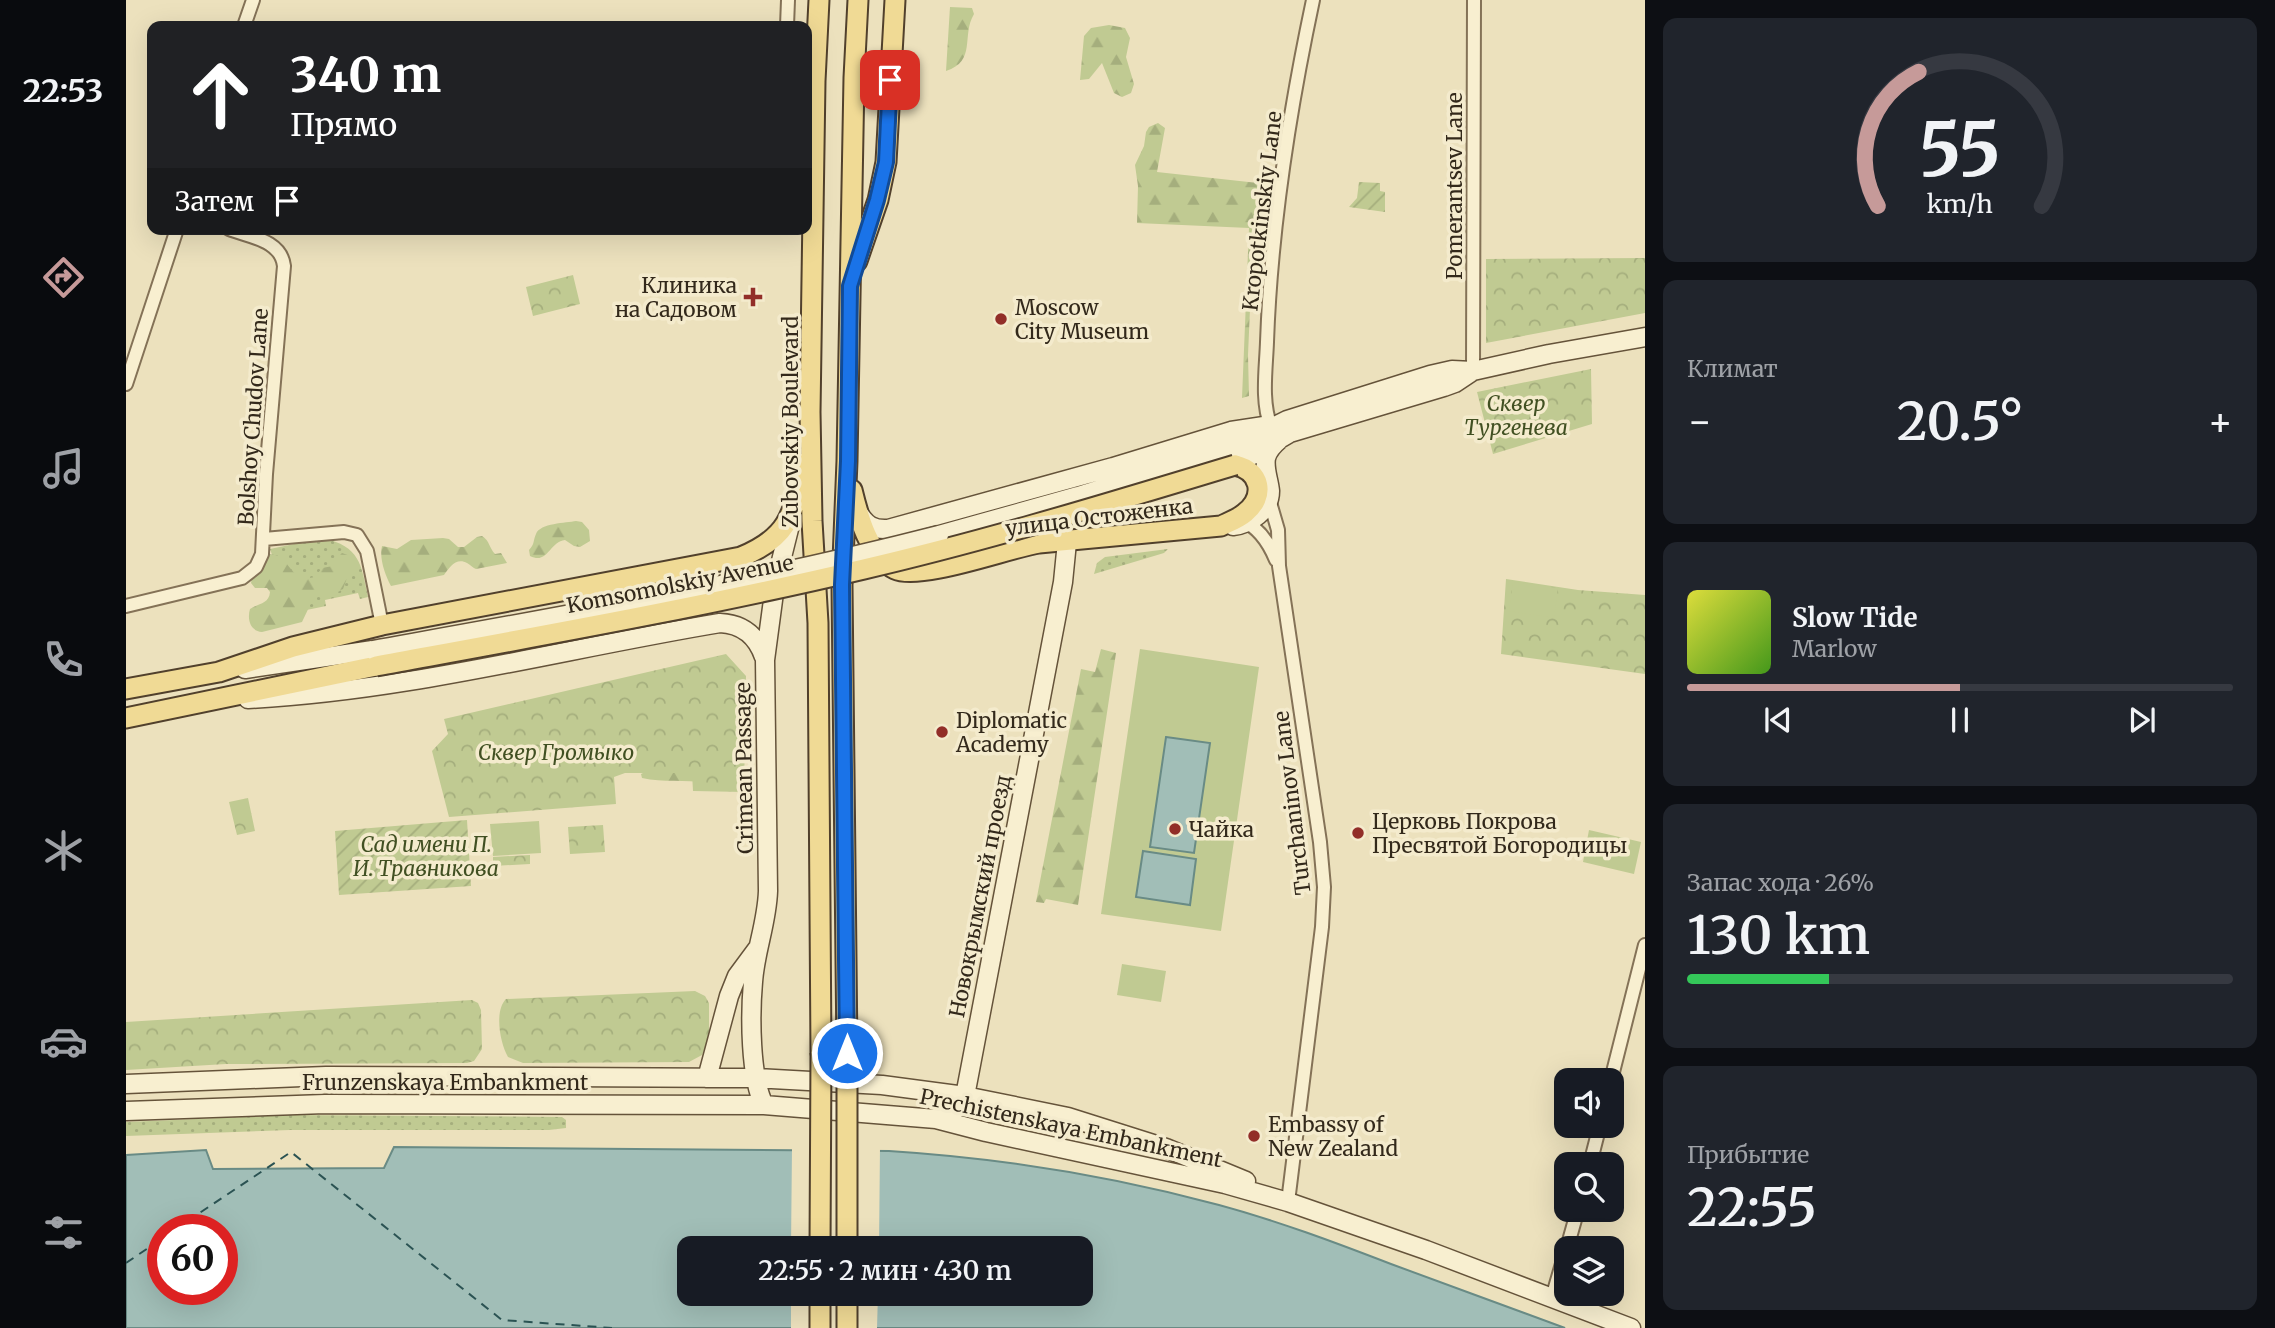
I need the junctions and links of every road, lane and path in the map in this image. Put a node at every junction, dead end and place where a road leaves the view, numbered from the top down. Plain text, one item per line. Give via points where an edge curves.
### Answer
1 (253, 0) edge
2 (788, 0) edge
3 (820, 0) edge
4 (858, 0) edge
5 (895, 0) edge
6 (1312, 0) edge
7 (1474, 0) edge
8 (246, 21) edge
9 (786, 21) edge
10 (812, 166) edge
11 (175, 235) edge
12 (246, 235) edge
13 (810, 235) edge
14 (850, 286) junction
15 (1645, 337) edge
16 (1473, 371) junction
17 (126, 384) edge
18 (1277, 431) junction
19 (811, 432) junction
20 (1233, 457) junction
21 (848, 461) junction
22 (1269, 499) junction
23 (857, 510) junction
24 (792, 514) junction
25 (1235, 522) junction
26 (264, 539) junction
27 (1068, 542) junction
28 (1279, 566) junction
29 (689, 567) junction
30 (126, 606) edge
31 (382, 625) junction
32 (695, 628) junction
33 (375, 658) junction
34 (765, 660) junction
35 (219, 672) junction
36 (126, 689) edge
37 (220, 700) junction
38 (126, 718) edge
39 (1645, 945) edge
40 (759, 946) junction
41 (1614, 1068) edge
42 (707, 1078) junction
43 (755, 1078) junction
44 (126, 1083) edge
45 (965, 1096) junction
46 (764, 1105) junction
47 (126, 1111) edge
48 (936, 1119) junction
49 (1286, 1201) junction
50 (820, 1236) edge
51 (847, 1236) edge
52 (1554, 1291) edge
53 (1552, 1298) junction
54 (820, 1306) edge
55 (847, 1306) edge
56 (820, 1328) edge
57 (847, 1328) edge
58 (1631, 1328) edge

1 - 8 street
2 - 9 street
3 - 10 main road, Zubovskiy Boulevard
4 - 14 main road
5 - 14 main road via 886,162
6 - 18 street, Kropotkinskiy Lane via 1270,268 1265,408
7 - 16 street, Pomerantsev Lane
11 - 17 street
12 - 26 street, Bolshoy Chudov Lane via 271,244 281,254 284,266
13 - 19 main road, Zubovskiy Boulevard
14 - 21 main road
15 - 16 main road
16 - 18 main road via 1430,375
18 - 20 main road
18 - 22 main road via 1266,458
18 - 23 main road via 1254,426 1231,431 888,529 867,524
19 - 24 main road, Crimean Passage
19 - 50 main road, Zubovskiy Boulevard, bridge via 818,623
20 - 25 main road via 1252,472 1260,488 1252,507
20 - 33 main road, Komsomolskiy Avenue, bridge via 1017,530 863,570 741,596
21 - 23 main road, улица Остоженка
21 - 51 main road, bridge via 842,585
22 - 25 main road via 1262,511
22 - 28 street, Turchaninov Lane via 1278,530
23 - 27 main road, улица Остоженка via 879,555 908,573 1016,547
24 - 29 main road via 763,547 741,557
24 - 34 main road, Crimean Passage via 775,585
25 - 27 main road, улица Остоженка
25 - 28 street, Turchaninov Lane via 1264,538
26 - 30 street via 260,561 242,578
26 - 31 street, Bolshoy Chudov Lane via 344,532 357,535 367,551
27 - 45 main road, Новокрымский проезд
28 - 49 street, Turchaninov Lane via 1324,887
29 - 31 main road
29 - 32 main road via 709,575 717,592 715,611
31 - 35 main road
32 - 34 main road via 739,626 755,638
32 - 37 main road via 379,687
33 - 35 main road, Komsomolskiy Avenue
33 - 37 main road, Komsomolskiy Avenue
34 - 40 main road, Crimean Passage via 768,891
35 - 36 main road, Komsomolskiy Avenue
37 - 38 main road, Komsomolskiy Avenue
39 - 41 street
40 - 42 main road via 729,996
40 - 43 main road, Crimean Passage via 753,982
42 - 43 main road, Frunzenskaya Embankment
42 - 44 main road, Frunzenskaya Embankment via 326,1076
43 - 45 main road, Prechistenskaya Embankment via 882,1085
43 - 46 main road, Crimean Passage
45 - 48 main road via 956,1110
45 - 49 main road, Prechistenskaya Embankment via 1097,1125 1235,1175
46 - 47 main road, Frunzenskaya Embankment via 325,1104
46 - 48 main road, Prechistenskaya Embankment
48 - 49 main road, Prechistenskaya Embankment
49 - 53 main road, Prechistenskaya Embankment
52 - 53 street
53 - 58 main road, Prechistenskaya Embankment
54 - 56 main road
55 - 57 main road

